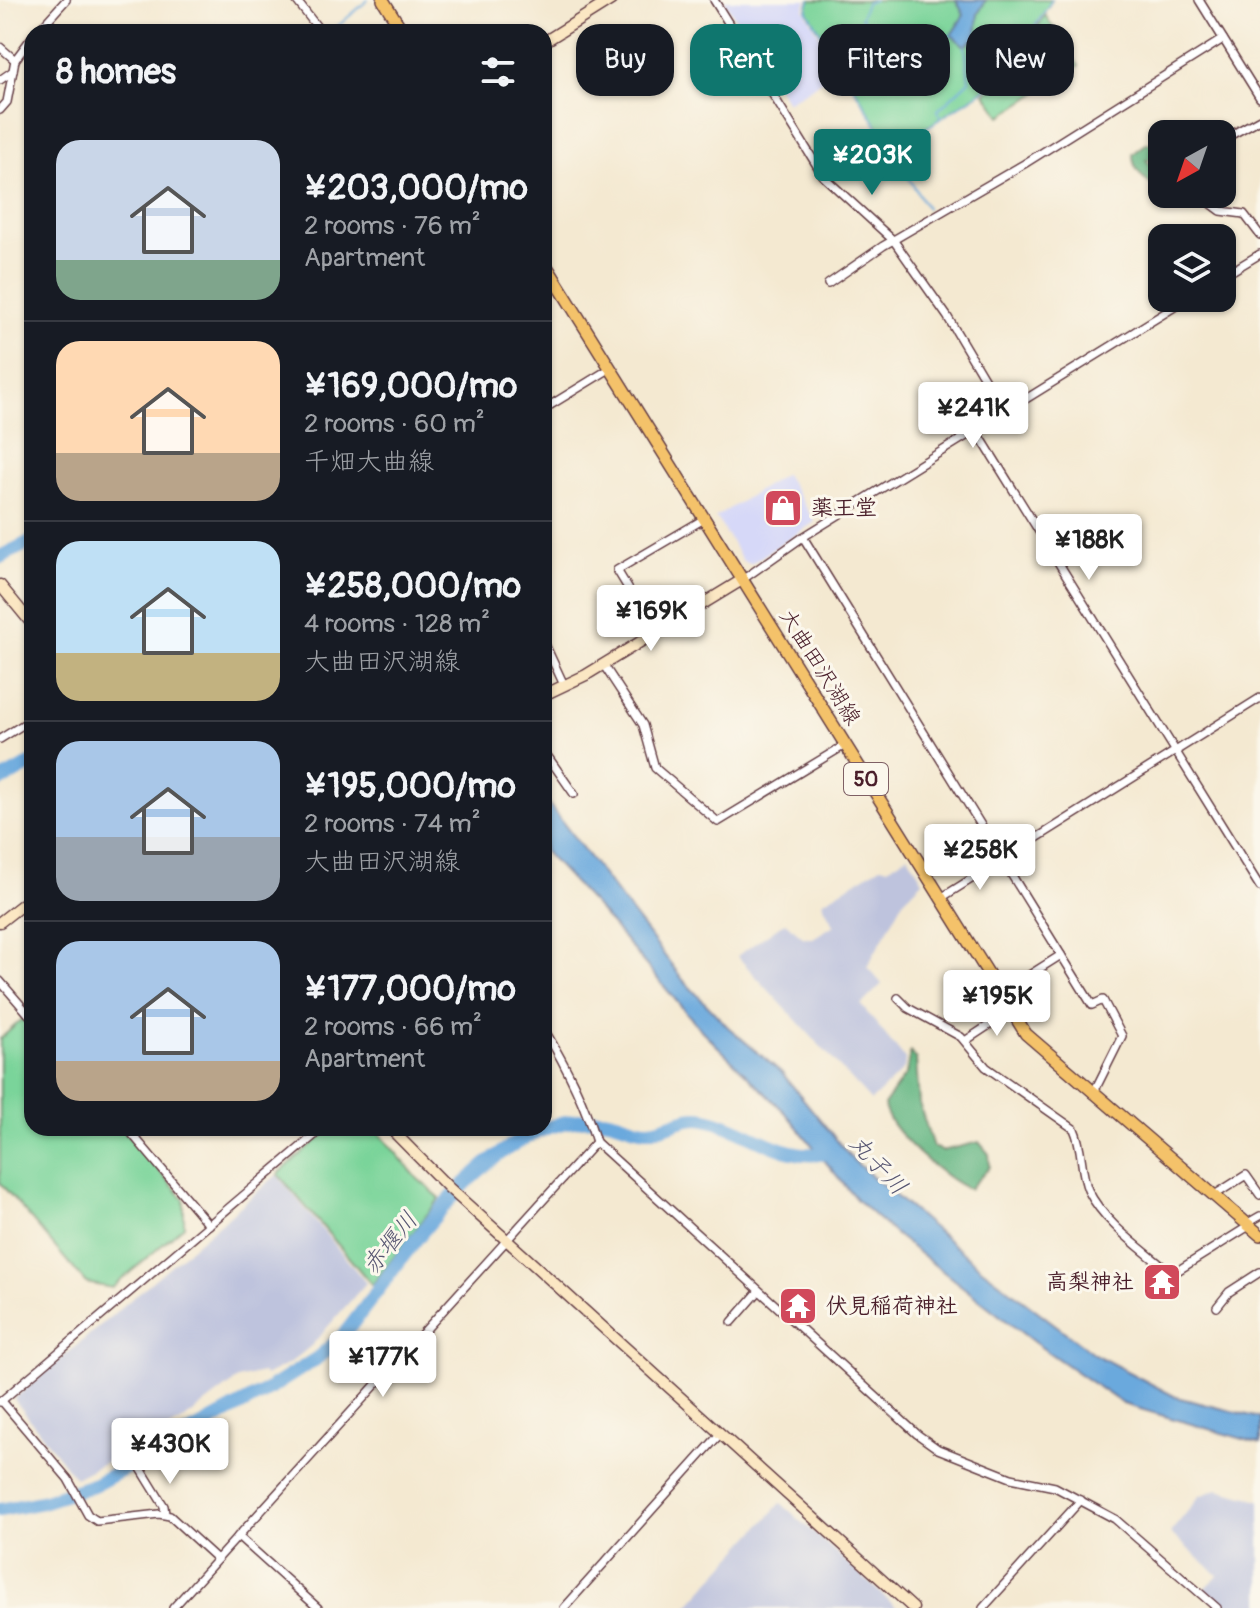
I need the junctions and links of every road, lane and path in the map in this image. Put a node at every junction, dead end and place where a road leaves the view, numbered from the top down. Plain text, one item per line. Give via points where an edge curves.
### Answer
1 (66, 0) edge
2 (296, 0) edge
3 (383, 0) edge
4 (611, 0) edge
5 (714, 0) edge
6 (1199, 0) edge
7 (44, 24) edge
8 (315, 24) edge
9 (398, 24) edge
10 (552, 37) edge
11 (1223, 39) junction
12 (0, 47) edge
13 (24, 48) edge
14 (15, 60) junction
15 (13, 71) junction
16 (0, 80) edge
17 (1260, 98) edge
18 (0, 110) edge
19 (1260, 119) edge
20 (1236, 132) edge
21 (1217, 208) edge
22 (1260, 235) edge
23 (894, 241) junction
24 (1260, 254) edge
25 (1236, 269) edge
26 (552, 275) edge
27 (828, 284) dead end
28 (1166, 312) edge
29 (611, 368) junction
30 (552, 404) edge
31 (1004, 412) junction
32 (976, 430) junction
33 (704, 519) junction
34 (803, 537) junction
35 (742, 580) junction
36 (0, 585) edge
37 (24, 614) edge
38 (654, 631) junction
39 (552, 659) edge
40 (602, 664) junction
41 (564, 685) junction
42 (552, 691) edge
43 (1260, 698) edge
44 (24, 724) edge
45 (0, 739) edge
46 (845, 745) junction
47 (1175, 751) junction
48 (552, 762) edge
49 (574, 794) dead end
50 (1002, 860) junction
51 (1260, 887) edge
52 (941, 898) junction
53 (24, 903) edge
54 (0, 922) edge
55 (1061, 955) junction
56 (0, 981) edge
57 (1001, 993) junction
58 (898, 998) dead end
59 (24, 1009) edge
60 (1012, 1010) junction
61 (965, 1041) junction
62 (552, 1044) edge
63 (1093, 1094) junction
64 (134, 1136) edge
65 (314, 1136) edge
66 (398, 1136) edge
67 (596, 1142) junction
68 (1260, 1195) edge
69 (1213, 1196) junction
70 (1260, 1216) edge
71 (209, 1225) junction
72 (1248, 1225) junction
73 (1260, 1235) edge
74 (506, 1240) junction
75 (1260, 1272) edge
76 (759, 1291) junction
77 (1217, 1307) dead end
78 (732, 1322) dead end
79 (1, 1400) edge
80 (720, 1434) junction
81 (140, 1467) dead end
82 (1081, 1500) junction
83 (165, 1514) junction
84 (238, 1536) junction
85 (217, 1559) junction
86 (173, 1608) edge
87 (318, 1608) edge
88 (564, 1608) edge
89 (913, 1608) edge
90 (983, 1608) edge
91 (1217, 1608) edge

1 - 7 street
2 - 8 street
3 - 9 main road
4 - 10 street
5 - 23 street via 824,177
6 - 11 street
11 - 17 street
11 - 23 street
12 - 14 street
13 - 14 street
14 - 15 street
15 - 16 street
15 - 18 street via 7,102
19 - 20 street
21 - 22 street via 1244,214
23 - 27 street
23 - 31 street
24 - 25 street
26 - 29 main road, 大曲田沢湖線 / 50
28 - 31 street
29 - 30 street
29 - 33 main road, 大曲田沢湖線 / 50
31 - 32 street
32 - 34 street
32 - 47 street
33 - 35 main road, 大曲田沢湖線 / 50
33 - 38 street via 617,570
34 - 35 street
34 - 50 street
35 - 38 street
35 - 46 main road, 大曲田沢湖線 / 50
36 - 37 street
38 - 40 street
39 - 41 street
40 - 41 street
40 - 46 street via 643,725 655,768 718,822
41 - 42 street
43 - 47 street
44 - 45 street
46 - 52 main road, 大曲田沢湖線 / 50
47 - 50 street
47 - 51 street
48 - 49 street
50 - 52 street
50 - 55 street
52 - 57 main road, 大曲田沢湖線 / 50
53 - 54 street
55 - 57 street
55 - 63 street via 1092,1005 1103,1000 1122,1036
56 - 59 street
57 - 60 main road, 大曲田沢湖線 / 50
58 - 61 street
60 - 61 street
60 - 63 main road, 大曲田沢湖線 / 50 via 1040,1049
61 - 72 street via 986,1067 1074,1129 1087,1188 1128,1238 1168,1271 1174,1273
62 - 67 street via 588,1112
63 - 69 main road, 大曲田沢湖線 / 50
64 - 71 street
65 - 71 street
66 - 74 street
67 - 74 street
67 - 76 street
68 - 69 street via 1246,1175
69 - 72 main road, 大曲田沢湖線 / 50
70 - 72 street
71 - 79 street
72 - 73 main road, 大曲田沢湖線 / 50
74 - 80 street
74 - 84 street
75 - 77 street via 1229,1292
76 - 78 street
76 - 82 street via 938,1449
79 - 83 street via 68,1479 88,1515 97,1521
80 - 88 street
80 - 89 street
81 - 83 street
82 - 90 street
82 - 91 street via 1115,1519
83 - 85 street
84 - 85 street
84 - 87 street
85 - 86 street

